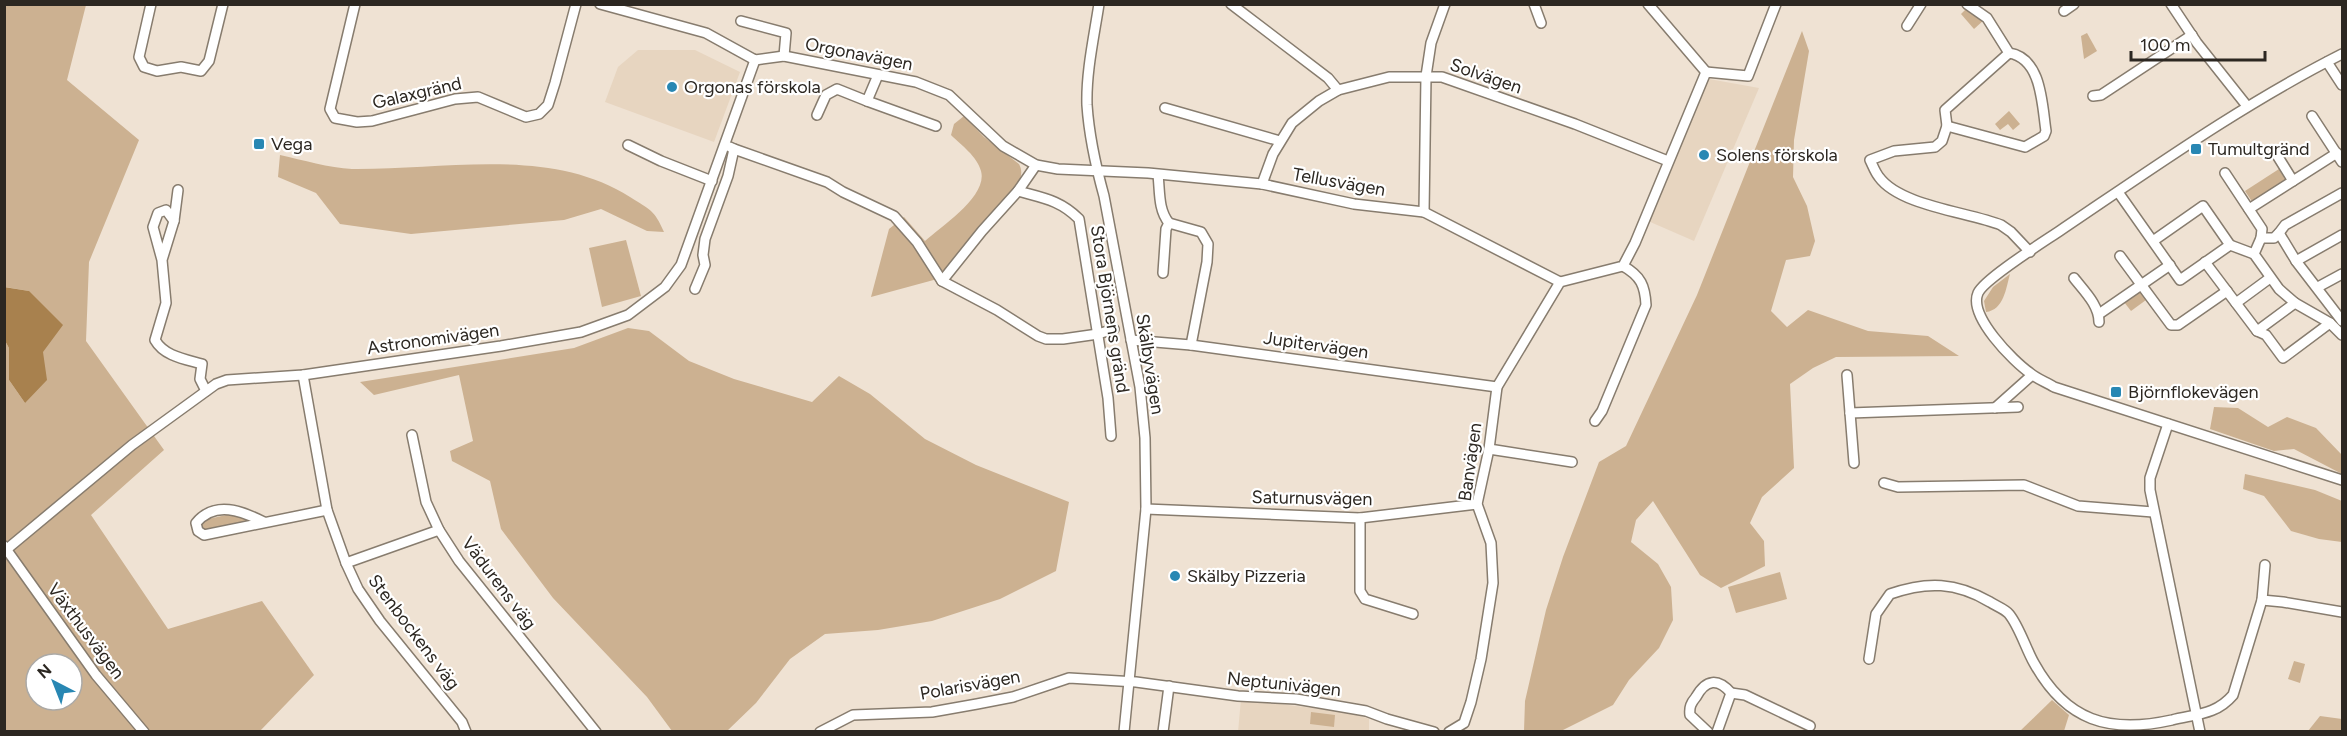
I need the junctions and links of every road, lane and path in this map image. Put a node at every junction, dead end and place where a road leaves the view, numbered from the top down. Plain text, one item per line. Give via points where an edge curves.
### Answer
1 (151, 4) edge
2 (223, 4) edge
3 (355, 4) edge
4 (576, 4) edge
5 (600, 4) edge
6 (1099, 4) edge
7 (1231, 4) edge
8 (1445, 4) edge
9 (1534, 4) edge
10 (1648, 4) edge
11 (1776, 4) edge
12 (1921, 4) edge
13 (1967, 4) edge
14 (2074, 4) edge
15 (2171, 4) edge
16 (2064, 11) dead end
17 (741, 21) dead end
18 (1541, 24) dead end
19 (1907, 26) dead end
20 (2192, 35) junction
21 (2009, 53) junction
22 (2343, 54) edge
23 (784, 56) junction
24 (755, 60) junction
25 (2327, 62) junction
26 (1706, 72) junction
27 (878, 75) junction
28 (1426, 76) junction
29 (2343, 84) edge
30 (1338, 90) junction
31 (2093, 96) dead end
32 (867, 101) junction
33 (2247, 106) junction
34 (1166, 108) dead end
35 (817, 115) dead end
36 (2312, 116) dead end
37 (936, 126) dead end
38 (1947, 126) junction
39 (1280, 141) junction
40 (628, 145) dead end
41 (729, 147) junction
42 (2275, 152) dead end
43 (2340, 158) edge
44 (1668, 161) junction
45 (1036, 165) junction
46 (1096, 170) junction
47 (2224, 173) dead end
48 (1158, 175) junction
49 (712, 181) junction
50 (2293, 181) junction
51 (1262, 184) junction
52 (178, 190) dead end
53 (1018, 191) junction
54 (2118, 192) junction
55 (2343, 193) edge
56 (2248, 209) junction
57 (1424, 212) junction
58 (174, 221) junction
59 (1169, 223) junction
60 (2279, 233) junction
61 (2343, 235) edge
62 (2261, 238) junction
63 (2153, 241) junction
64 (2230, 245) junction
65 (2030, 252) junction
66 (2254, 254) junction
67 (2120, 256) dead end
68 (162, 260) junction
69 (2296, 261) junction
70 (2205, 262) junction
71 (2170, 265) junction
72 (1623, 266) junction
73 (1163, 273) dead end
74 (2343, 274) edge
75 (2074, 278) dead end
76 (2270, 278) junction
77 (942, 281) junction
78 (1560, 282) junction
79 (2141, 285) junction
80 (2318, 287) junction
81 (695, 289) dead end
82 (2227, 291) junction
83 (2236, 303) junction
84 (2295, 303) junction
85 (2342, 317) edge
86 (2330, 323) junction
87 (1114, 329) dead end
88 (2257, 331) junction
89 (1098, 334) junction
90 (2343, 335) edge
91 (1131, 340) junction
92 (1191, 345) junction
93 (303, 375) junction
94 (1847, 375) dead end
95 (2032, 375) junction
96 (1497, 387) junction
97 (206, 392) junction
98 (2018, 407) dead end
99 (1995, 408) junction
100 (1850, 413) junction
101 (1595, 421) dead end
102 (2168, 424) junction
103 (412, 435) dead end
104 (1111, 436) dead end
105 (1489, 449) junction
106 (1572, 462) dead end
107 (1854, 463) dead end
108 (2343, 480) edge
109 (1884, 483) dead end
110 (1477, 504) junction
111 (1146, 508) junction
112 (327, 510) junction
113 (2153, 512) junction
114 (1360, 518) junction
115 (264, 522) junction
116 (439, 530) junction
117 (6, 548) edge
118 (346, 563) junction
119 (2265, 565) dead end
120 (2262, 600) junction
121 (2343, 612) edge
122 (1413, 614) dead end
123 (1869, 659) dead end
124 (1128, 681) junction
125 (1170, 686) junction
126 (1731, 693) junction
127 (2196, 714) junction
128 (1810, 726) dead end
129 (144, 732) edge
130 (466, 732) edge
131 (596, 732) edge
132 (820, 732) edge
133 (1124, 732) edge
134 (1163, 732) edge
135 (1434, 732) edge
136 (1449, 732) edge
137 (1708, 732) edge
138 (1717, 732) edge
139 (2200, 732) edge

1 - 2 street via 140,57 144,67 157,71 201,71 209,62
3 - 4 street, Galaxgränd via 330,109 335,118 357,122 455,99 478,98 526,117 539,114 548,105
5 - 24 street via 706,33
6 - 46 street, Skälbyvägen via 1087,105
7 - 30 street via 1329,78
8 - 28 street via 1431,43
9 - 18 street
10 - 26 street
11 - 26 street via 1748,76
12 - 19 street
13 - 21 street via 1986,18
14 - 16 street
15 - 20 street
17 - 23 street via 786,33
20 - 31 street via 2101,95
20 - 33 street
21 - 38 street via 1945,110
21 - 38 street via 2019,54 2029,63 2040,87 2044,136 2025,147
22 - 25 street
23 - 24 street, Orgonavägen
23 - 27 street, Orgonavägen
24 - 41 street, Astronomivägen
25 - 29 street
25 - 33 street
26 - 44 street
27 - 32 street
27 - 45 street, Orgonavägen via 916,82 949,95 1003,146
28 - 30 street, Solvägen via 1389,77
28 - 44 street, Solvägen via 1442,77
28 - 57 street
30 - 39 street, Solvägen via 1292,123
32 - 35 street via 837,89 826,94
32 - 37 street
33 - 54 street
34 - 39 street
36 - 43 street
38 - 65 street via 1942,141 1935,147 1894,151 1870,160 1879,177 1893,191 1909,198 2001,225
39 - 51 street, Solvägen
40 - 49 street
41 - 49 street, Astronomivägen
41 - 77 street via 827,182 894,216 917,242
41 - 81 street via 728,176 705,239 705,265
42 - 50 street
43 - 50 street
44 - 72 street
45 - 46 street, Orgonavägen
45 - 53 street
46 - 48 street, Tellusvägen
46 - 91 street, Skälbyvägen
47 - 56 street
48 - 51 street, Tellusvägen
48 - 59 street via 1162,214
49 - 93 street, Astronomivägen via 681,265 665,287 628,315 581,332
50 - 56 street
51 - 57 street, Tellusvägen via 1354,204
52 - 58 street
53 - 77 street
53 - 89 street, Stora Björnens gränd via 1066,206 1079,219
54 - 63 street
54 - 65 street
55 - 60 street via 2285,225
56 - 62 street via 2262,229
57 - 78 street, Tellusvägen
58 - 68 street
58 - 68 street via 166,210 158,213 153,227
59 - 73 street
59 - 92 street via 1201,232 1208,244
60 - 62 street via 2274,238
60 - 69 street
61 - 69 street
62 - 66 street
63 - 64 street via 2203,206
63 - 71 street
64 - 66 street
64 - 70 street
65 - 95 street via 1982,288 1977,301 1978,313 2005,350
66 - 76 street
67 - 79 street
68 - 97 street via 166,303 155,340 168,353 202,364 200,379
69 - 80 street
70 - 71 street via 2180,280
70 - 82 street
71 - 79 street
72 - 78 street
72 - 101 street via 1645,287 1646,305
74 - 80 street
75 - 79 street via 2099,318
76 - 83 street
76 - 84 street
77 - 89 street via 1046,339
78 - 96 street, Banvägen
79 - 82 street via 2171,325 2178,325
80 - 85 street
82 - 83 street
83 - 88 street
84 - 86 street
84 - 88 street
86 - 88 street via 2283,358 2266,335
86 - 90 street
87 - 89 street
89 - 104 street, Stora Björnens gränd
91 - 92 street, Jupitervägen
91 - 111 street, Skälbyvägen via 1145,438
92 - 96 street, Jupitervägen
93 - 97 street, Astronomivägen via 227,380
93 - 112 street, Stenbockens väg
94 - 100 street
95 - 99 street
95 - 102 street via 2054,387
96 - 105 street, Banvägen
97 - 117 street, Astronomivägen via 132,445
98 - 99 street
99 - 100 street
100 - 107 street
102 - 108 street
102 - 113 street via 2150,478
103 - 116 street, Vädurens väg via 426,502
105 - 106 street
105 - 110 street, Banvägen
109 - 113 street via 1898,488 2024,485 2078,506
110 - 114 street, Saturnusvägen
110 - 136 street, Banvägen via 1491,543 1493,583 1471,702 1464,723
111 - 114 street, Saturnusvägen
111 - 124 street, Skälbyvägen
112 - 115 street
112 - 118 street, Stenbockens väg
113 - 127 street
114 - 122 street via 1360,591 1365,599
115 - 115 street via 242,511 226,509 202,515 196,523 204,536
116 - 118 street
116 - 131 street, Vädurens väg via 459,561
117 - 129 street, Växthusvägen via 96,675
118 - 130 street, Stenbockens väg via 380,621
119 - 120 street
120 - 121 street
120 - 127 street via 2233,695 2213,711
123 - 127 street via 1876,614 1890,594 1925,585 1948,586 1971,591 2009,614 2048,686 2068,707 2089,719 2112,724 2152,724
124 - 125 street, Neptunivägen
124 - 132 street, Polarisvägen via 1069,678 1013,698 932,712 853,715
124 - 133 street, Skälbyvägen
125 - 134 street
125 - 135 street, Neptunivägen via 1296,699 1366,711
126 - 128 street via 1745,695
126 - 137 street via 1718,683 1708,683 1689,707 1690,715
126 - 138 street
127 - 139 street

